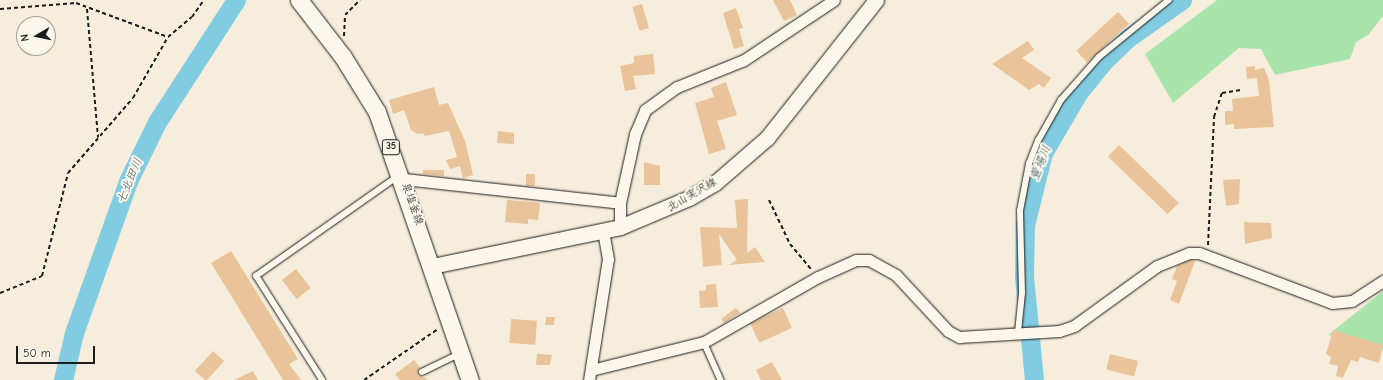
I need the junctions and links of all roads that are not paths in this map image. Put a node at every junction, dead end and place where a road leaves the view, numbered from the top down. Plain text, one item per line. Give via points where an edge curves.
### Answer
1 (299, 0) edge
2 (834, 0) edge
3 (876, 0) edge
4 (1169, 0) edge
5 (402, 177) junction
6 (620, 203) junction
7 (620, 227) junction
8 (603, 230) junction
9 (432, 266) junction
10 (1383, 281) edge
11 (1021, 333) junction
12 (704, 342) junction
13 (462, 353) junction
14 (422, 372) dead end
15 (590, 375) edge
16 (322, 380) edge
17 (470, 380) edge
18 (721, 380) edge

1 - 5 main road, 泉塩釜線 / 35 via 343,57 377,112
2 - 6 street via 744,60 677,87 645,110 635,134
3 - 7 street, 北山実沢線 via 797,104 743,161 689,198
4 - 11 lane via 1099,56 1061,100 1038,141 1029,164 1020,211
5 - 6 street
5 - 9 main road, 泉塩釜線 / 35
5 - 16 lane via 256,276
6 - 7 street
7 - 8 street, 北山実沢線
8 - 9 street, 北山実沢線
8 - 15 street via 608,259
9 - 13 main road, 泉塩釜線 / 35
10 - 11 street via 1352,300 1332,303 1206,256 1189,253 1157,266 1074,326 1060,331
11 - 12 street via 959,337 896,275 869,260 844,264
12 - 15 street
12 - 18 lane
13 - 14 lane
13 - 17 main road, 泉塩釜線 / 35

